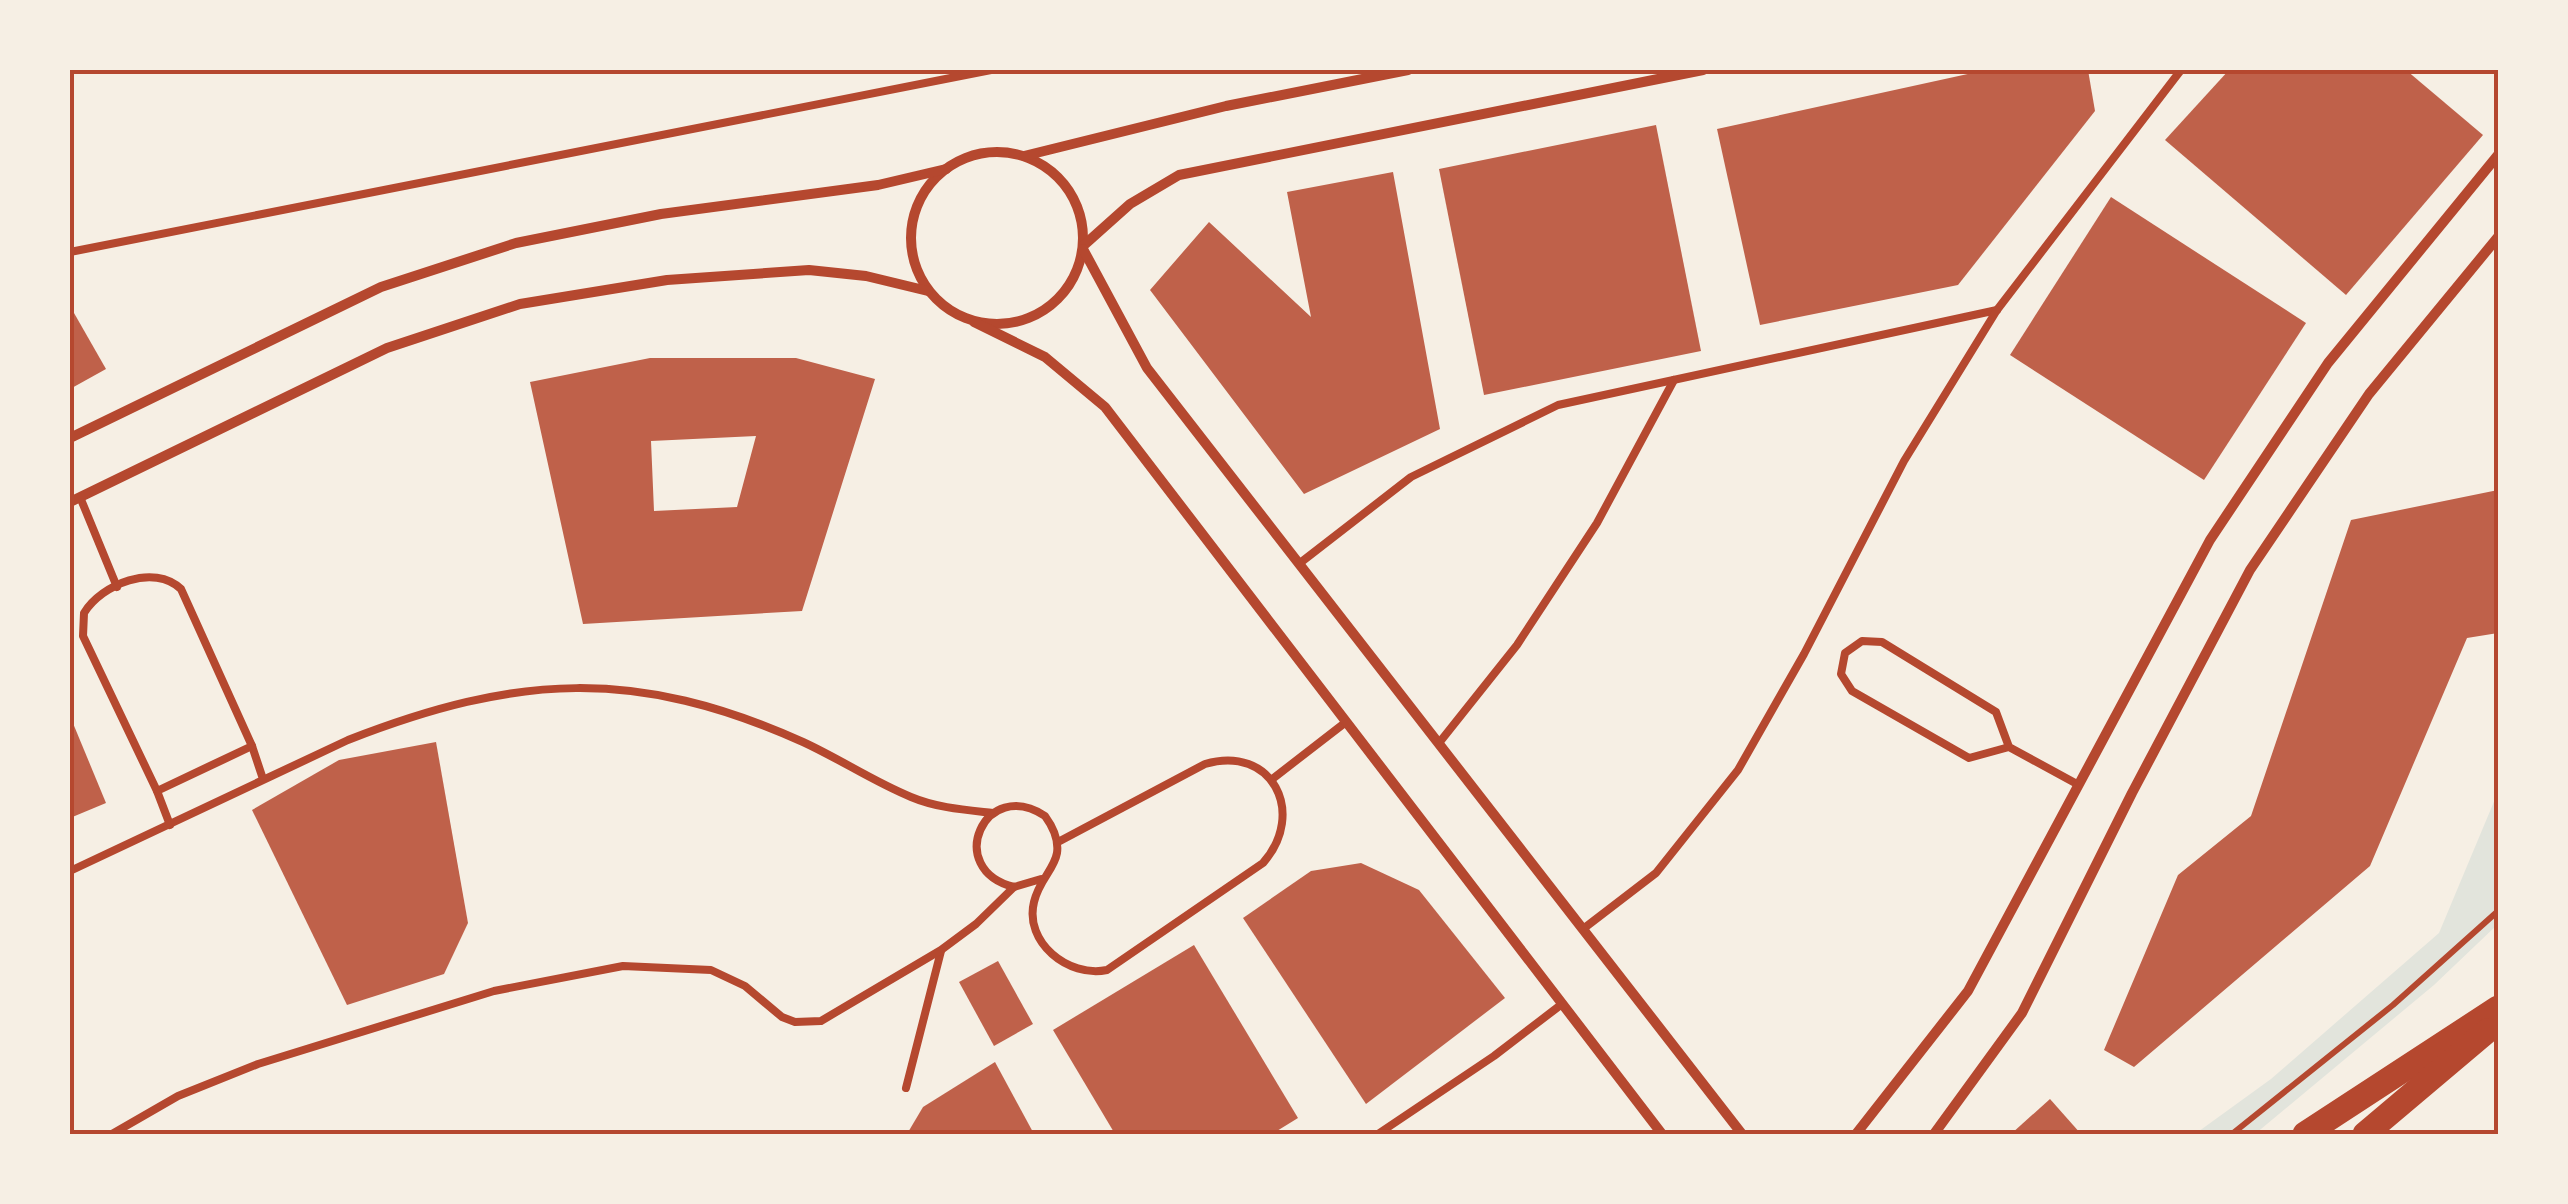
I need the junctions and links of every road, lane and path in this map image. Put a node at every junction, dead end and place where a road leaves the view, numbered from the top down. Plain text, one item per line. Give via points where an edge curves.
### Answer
1 (991, 70) edge
2 (1408, 70) edge
3 (1703, 70) edge
4 (2181, 70) edge
5 (2498, 155) edge
6 (1024, 156) junction
7 (946, 169) junction
8 (2498, 236) edge
9 (1083, 248) junction
10 (70, 252) edge
11 (928, 291) junction
12 (1997, 310) junction
13 (974, 322) junction
14 (1674, 380) junction
15 (70, 438) edge
16 (75, 500) edge
17 (1300, 563) junction
18 (118, 587) junction
19 (1346, 722) junction
20 (1438, 742) junction
21 (252, 746) junction
22 (2009, 747) junction
23 (263, 780) junction
24 (1271, 780) junction
25 (2077, 784) junction
26 (157, 792) junction
27 (993, 812) junction
28 (170, 826) junction
29 (1058, 842) junction
30 (70, 871) edge
31 (1041, 879) junction
32 (1014, 887) junction
33 (2498, 910) edge
34 (1583, 929) junction
35 (942, 950) junction
36 (1562, 1004) junction
37 (2498, 1008) edge
38 (2498, 1022) edge
39 (906, 1088) dead end
40 (112, 1134) edge
41 (1378, 1134) edge
42 (1662, 1134) edge
43 (1742, 1134) edge
44 (1856, 1134) edge
45 (1934, 1134) edge
46 (2232, 1134) edge
47 (2305, 1134) edge
48 (2365, 1134) edge

1 - 10 lane
2 - 6 street
3 - 9 street via 1179,175 1130,204
4 - 12 lane
5 - 25 street via 2328,363 2210,540
6 - 7 street via 970,156
6 - 9 street via 1063,182 1076,203
7 - 11 street via 914,213 915,267
7 - 15 street via 516,243 381,287
8 - 45 street via 2369,394 2250,570 2022,1014
9 - 13 street via 1074,278 1056,301 1032,317
9 - 17 street via 1148,368
11 - 13 street
11 - 16 street via 809,270 667,280 520,304 387,348
12 - 14 lane
12 - 34 lane via 1904,461 1738,770 1656,872
13 - 19 street via 1045,358 1106,407
14 - 17 lane via 1558,404 1411,477
14 - 20 lane via 1597,522 1518,645
16 - 18 lane
17 - 20 street
18 - 21 lane via 152,574 181,588
18 - 26 lane via 91,602 83,636
19 - 24 lane
19 - 36 street
20 - 34 street
21 - 23 lane
21 - 26 lane
22 - 22 lane via 1996,712 1882,642 1862,641 1845,653 1841,674 1852,691 1952,749 1969,758
22 - 25 lane
23 - 27 lane via 435,709 541,690 604,687 742,715 912,798
23 - 28 lane
24 - 29 lane via 1241,760 1222,759
24 - 31 lane via 1281,796 1283,832 1263,863 1107,970 1079,972 1054,956 1032,914
25 - 44 street via 1968,991
26 - 28 lane
27 - 29 lane via 1034,808 1046,816
27 - 32 lane via 976,850 988,876
28 - 30 lane
29 - 31 lane
31 - 32 lane
32 - 35 lane
33 - 46 path via 2393,1005
34 - 43 street
35 - 39 lane
35 - 40 lane via 852,1005 806,1023 782,1017 745,986 711,970 623,966 494,991 258,1064 178,1096
36 - 41 lane
36 - 42 street
37 - 47 main road
38 - 48 main road

